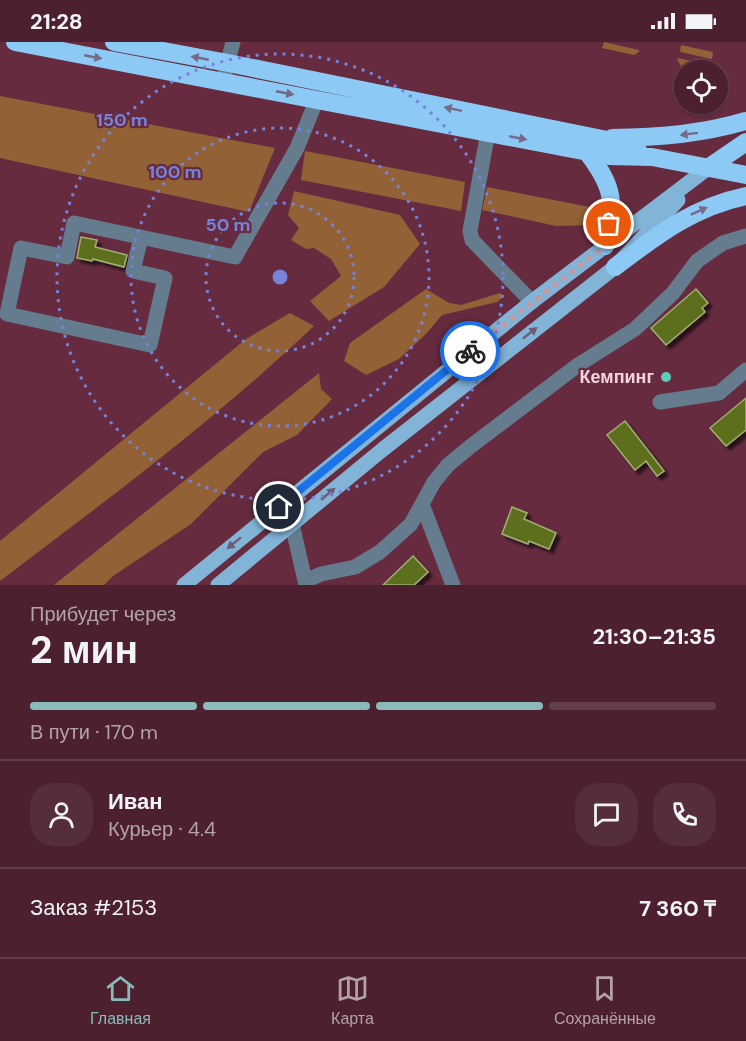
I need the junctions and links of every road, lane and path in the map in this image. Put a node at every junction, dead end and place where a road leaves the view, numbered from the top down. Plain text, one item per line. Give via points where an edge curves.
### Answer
1 (15, 42) edge
2 (114, 42) edge
3 (233, 42) edge
4 (228, 63) junction
5 (224, 81) junction
6 (317, 99) junction
7 (746, 121) edge
8 (488, 132) junction
9 (746, 142) edge
10 (590, 145) junction
11 (708, 168) junction
12 (746, 175) edge
13 (746, 196) edge
14 (746, 236) edge
15 (141, 237) junction
16 (605, 246) junction
17 (615, 267) junction
18 (532, 302) junction
19 (746, 370) edge
20 (660, 402) dead end
21 (422, 504) junction
22 (279, 507) junction
23 (292, 524) junction
24 (308, 584) edge
25 (184, 585) edge
26 (219, 585) edge
27 (453, 585) edge

1 -> 5 highway
4 -> 2 highway
3 - 4 street
4 - 5 street
10 -> 4 highway
5 -> 6 highway
6 - 8 highway
6 - 15 street via 297,148 235,257
7 -> 10 highway via 698,133
8 -> 10 highway
8 - 18 street via 470,231 472,240
9 - 11 highway
10 - 11 highway via 612,141 652,157
10 - 16 highway via 612,200
11 - 12 highway
11 - 16 main road
11 - 17 main road
17 -> 13 highway via 682,219
14 - 21 street via 723,243 697,261 673,293 635,329 578,365 448,465
15 - 15 street via 74,223 67,257 21,248 7,314 150,345 165,278 133,271
16 - 18 main road
23 -> 17 main road
18 - 22 main road
19 - 20 street via 718,393
21 - 24 street via 411,524 380,552 355,567 321,574
21 - 27 street
22 - 23 street
22 -> 25 main road
23 - 24 street
23 - 26 main road

